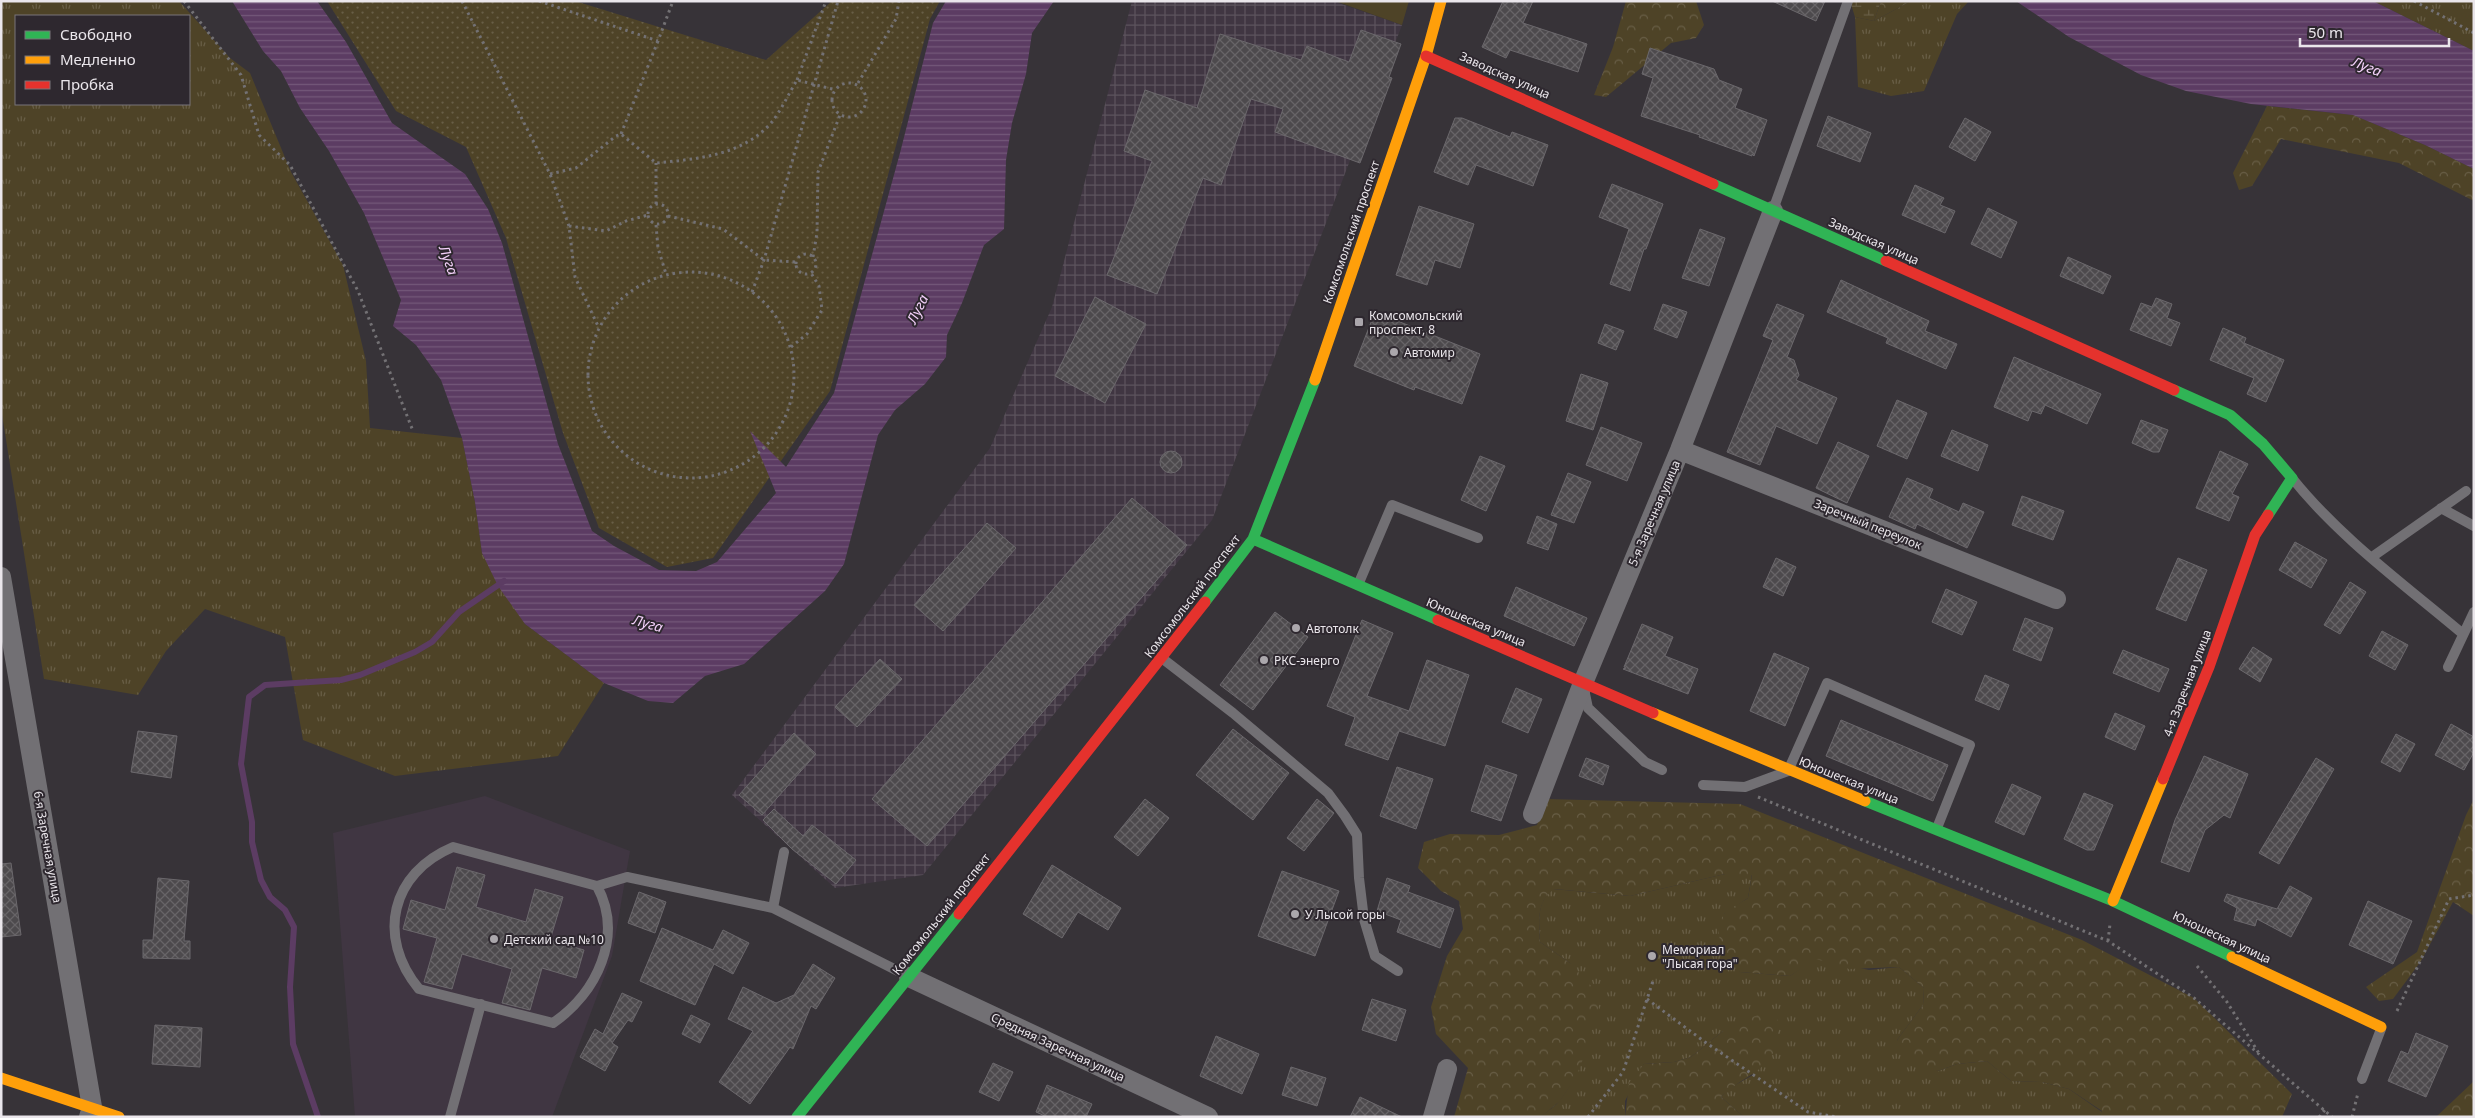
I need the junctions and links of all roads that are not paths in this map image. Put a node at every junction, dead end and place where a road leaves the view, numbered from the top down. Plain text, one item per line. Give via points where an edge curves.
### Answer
1 (1441, 1) edge
2 (1848, 1) edge
3 (1426, 56) junction
4 (1773, 211) junction
5 (1680, 450) junction
6 (2292, 478) junction
7 (2466, 491) dead end
8 (2441, 508) junction
9 (2474, 526) edge
10 (1478, 538) dead end
11 (1253, 539) junction
12 (2372, 557) junction
13 (1, 577) edge
14 (1358, 586) junction
15 (2056, 599) dead end
16 (2474, 612) edge
17 (2463, 634) junction
18 (1162, 658) junction
19 (2448, 667) dead end
20 (1583, 684) junction
21 (1662, 770) dead end
22 (1788, 771) junction
23 (1703, 785) dead end
24 (1533, 814) dead end
25 (1936, 829) junction
26 (784, 852) dead end
27 (597, 886) junction
28 (2113, 901) junction
29 (773, 908) junction
30 (1398, 971) dead end
31 (909, 977) junction
32 (481, 1004) junction
33 (2382, 1027) joint
34 (1447, 1069) dead end
35 (1, 1078) edge
36 (2362, 1080) road end
37 (90, 1112) edge
38 (119, 1117) edge
39 (450, 1117) edge
40 (797, 1117) edge
41 (1208, 1117) edge
42 (1433, 1117) edge

1 - 3 street, Комсомольский проспект
2 - 4 lane
3 - 4 street, Заводская улица
3 - 11 street, Комсомольский проспект via 1321,364
4 - 5 street, 5-я Заречная улица
4 - 6 street, Заводская улица via 2230,415 2253,432
5 - 15 street, Заречный переулок
5 - 20 street, 5-я Заречная улица
6 - 12 lane via 2312,503
6 - 28 street, 4-я Заречная улица via 2255,535 2209,667
7 - 8 lane
8 - 9 lane
8 - 12 lane
10 - 14 lane via 1392,505
11 - 14 street, Юношеская улица
11 - 18 street, Комсомольский проспект
12 - 17 lane
13 - 37 street, 6-я Заречная улица
14 - 20 street, Юношеская улица
16 - 17 lane
17 - 19 lane
18 - 30 lane via 1328,793 1357,835 1364,919 1375,956
18 - 31 street, Комсомольский проспект
20 - 21 lane via 1588,708 1645,762
20 - 22 street, Юношеская улица
20 - 24 street, 5-я Заречная улица
22 - 23 lane via 1745,787
22 - 25 street, Юношеская улица
22 - 25 lane via 1827,683 1970,745
25 - 28 street, Юношеская улица
26 - 29 lane
27 - 29 lane via 627,877
27 - 32 lane via 607,916 606,948 595,978 577,1004 553,1023
27 - 32 lane via 453,847 440,852 417,869 402,893 394,921 394,936 402,964 419,989
28 - 33 street, Юношеская улица
29 - 31 lane
31 - 40 street, Комсомольский проспект
31 - 41 street, Средняя Заречная улица
32 - 39 lane
33 - 36 lane
34 - 42 street
35 - 37 street
37 - 38 street

